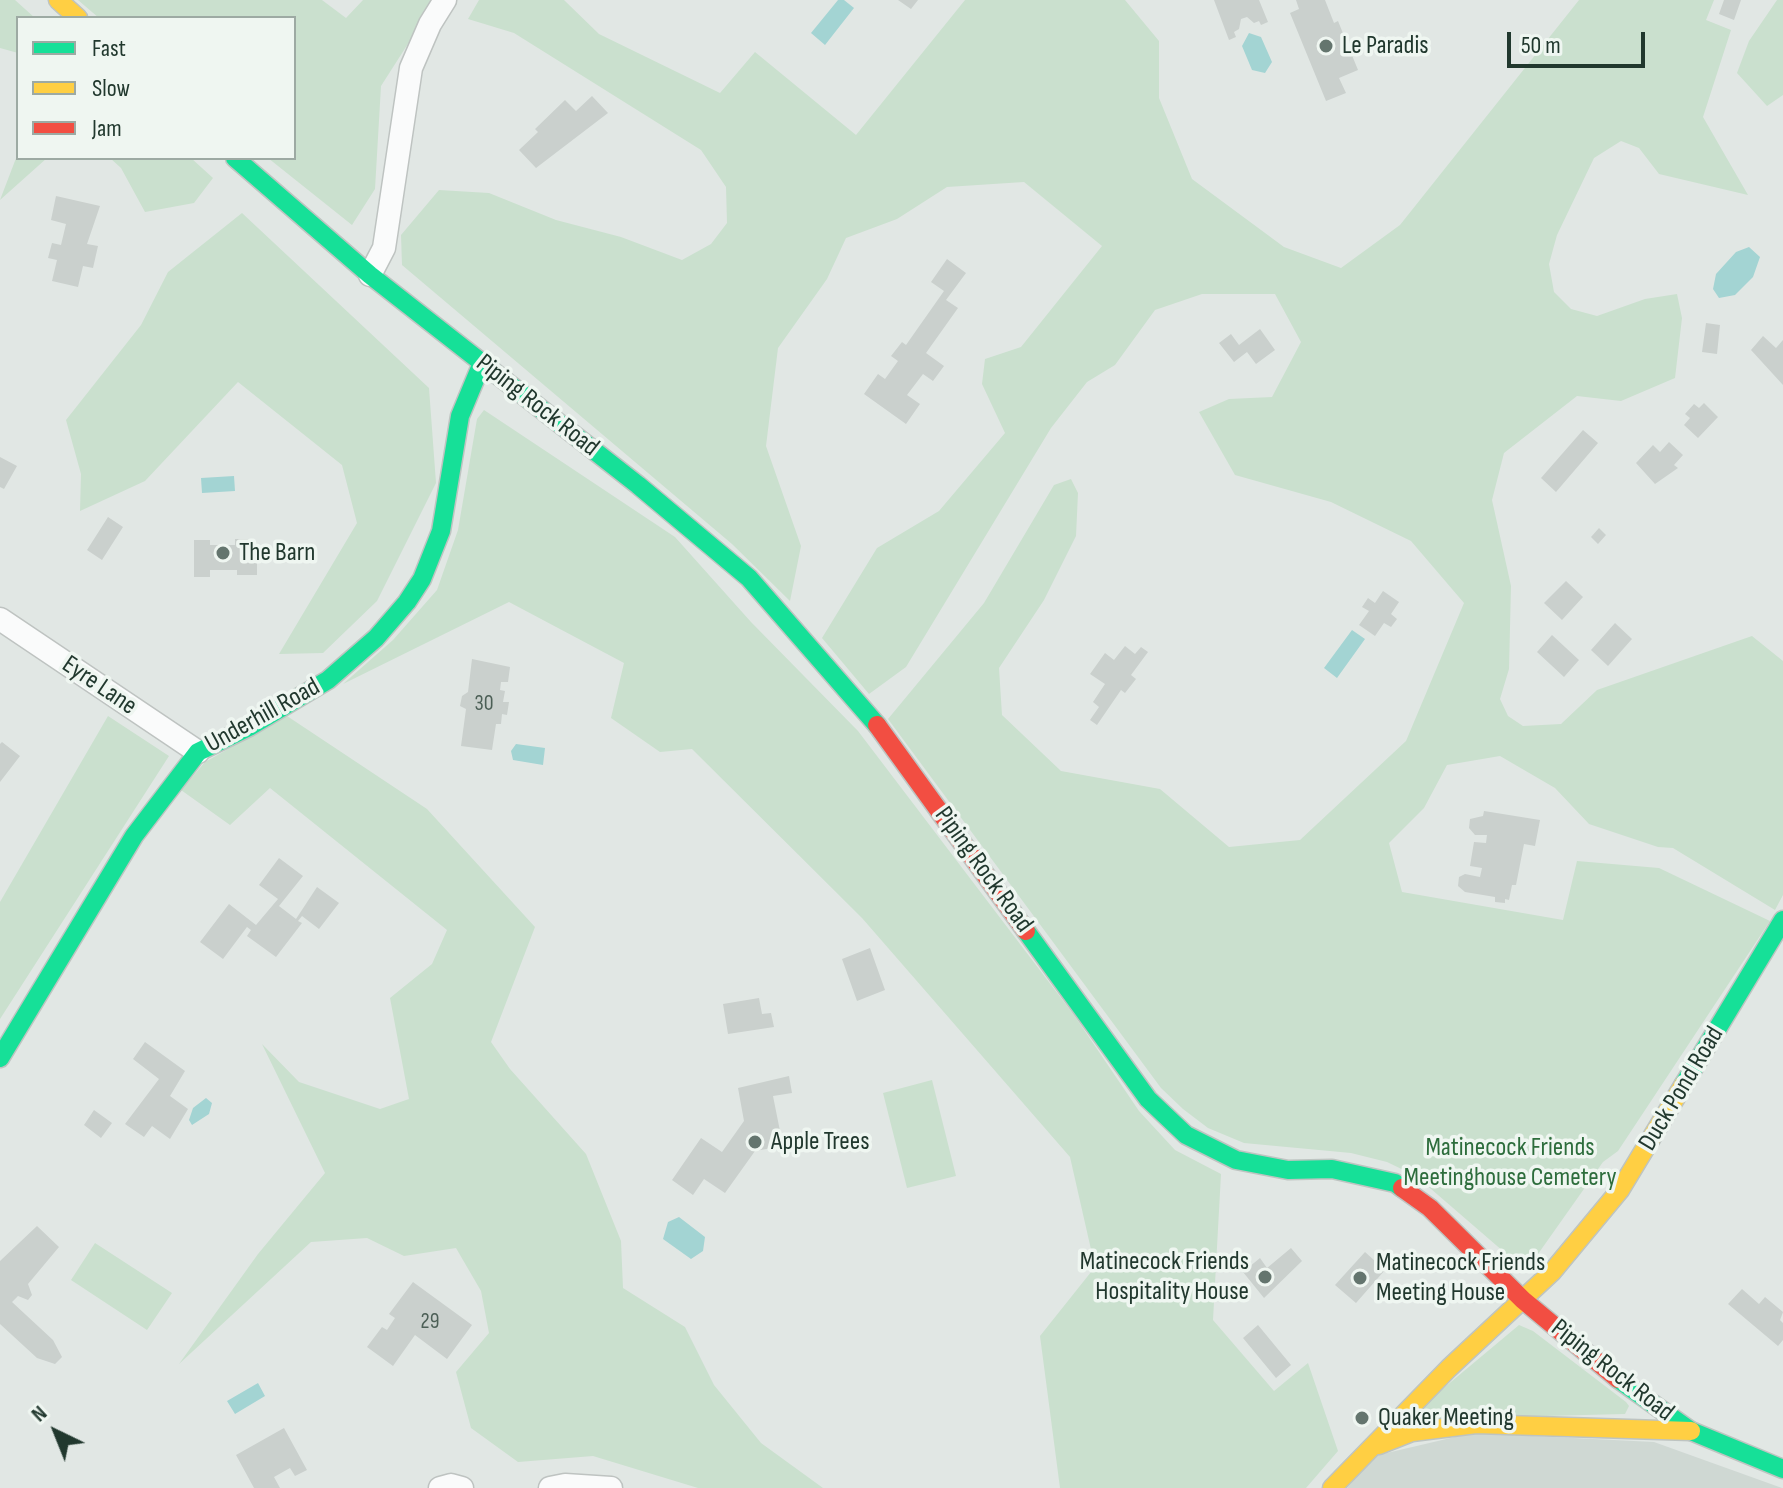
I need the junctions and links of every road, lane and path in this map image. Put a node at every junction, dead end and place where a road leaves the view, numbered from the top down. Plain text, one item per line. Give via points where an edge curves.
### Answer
1 (58, 0) edge
2 (445, 0) edge
3 (76, 16) edge
4 (237, 160) edge
5 (370, 275) junction
6 (482, 363) junction
7 (0, 619) edge
8 (198, 752) junction
9 (1783, 920) edge
10 (0, 1058) edge
11 (1523, 1300) junction
12 (1691, 1431) junction
13 (1369, 1449) junction
14 (1783, 1469) edge
15 (440, 1488) edge
16 (462, 1488) edge
17 (550, 1488) edge
18 (611, 1488) edge
19 (1332, 1488) edge

1 - 3 street
2 - 5 street via 411,68 384,248
4 - 5 street, Piping Rock Road
5 - 6 street, Piping Rock Road
6 - 8 street, Underhill Road via 460,416 441,531 407,602 328,680
6 - 11 street, Piping Rock Road via 749,578 861,702 1148,1099 1186,1135 1236,1160 1288,1170 1332,1169 1395,1183 1430,1208
7 - 8 street, Eyre Lane
8 - 10 street, Underhill Road via 134,836
9 - 11 street, Duck Pond Road via 1620,1190
11 - 12 street, Piping Rock Road via 1607,1371
11 - 13 street, Duck Pond Road
12 - 13 street via 1476,1424 1412,1432
12 - 14 street, Piping Rock Road
13 - 19 street, Duck Pond Road
15 - 16 street
17 - 18 street

